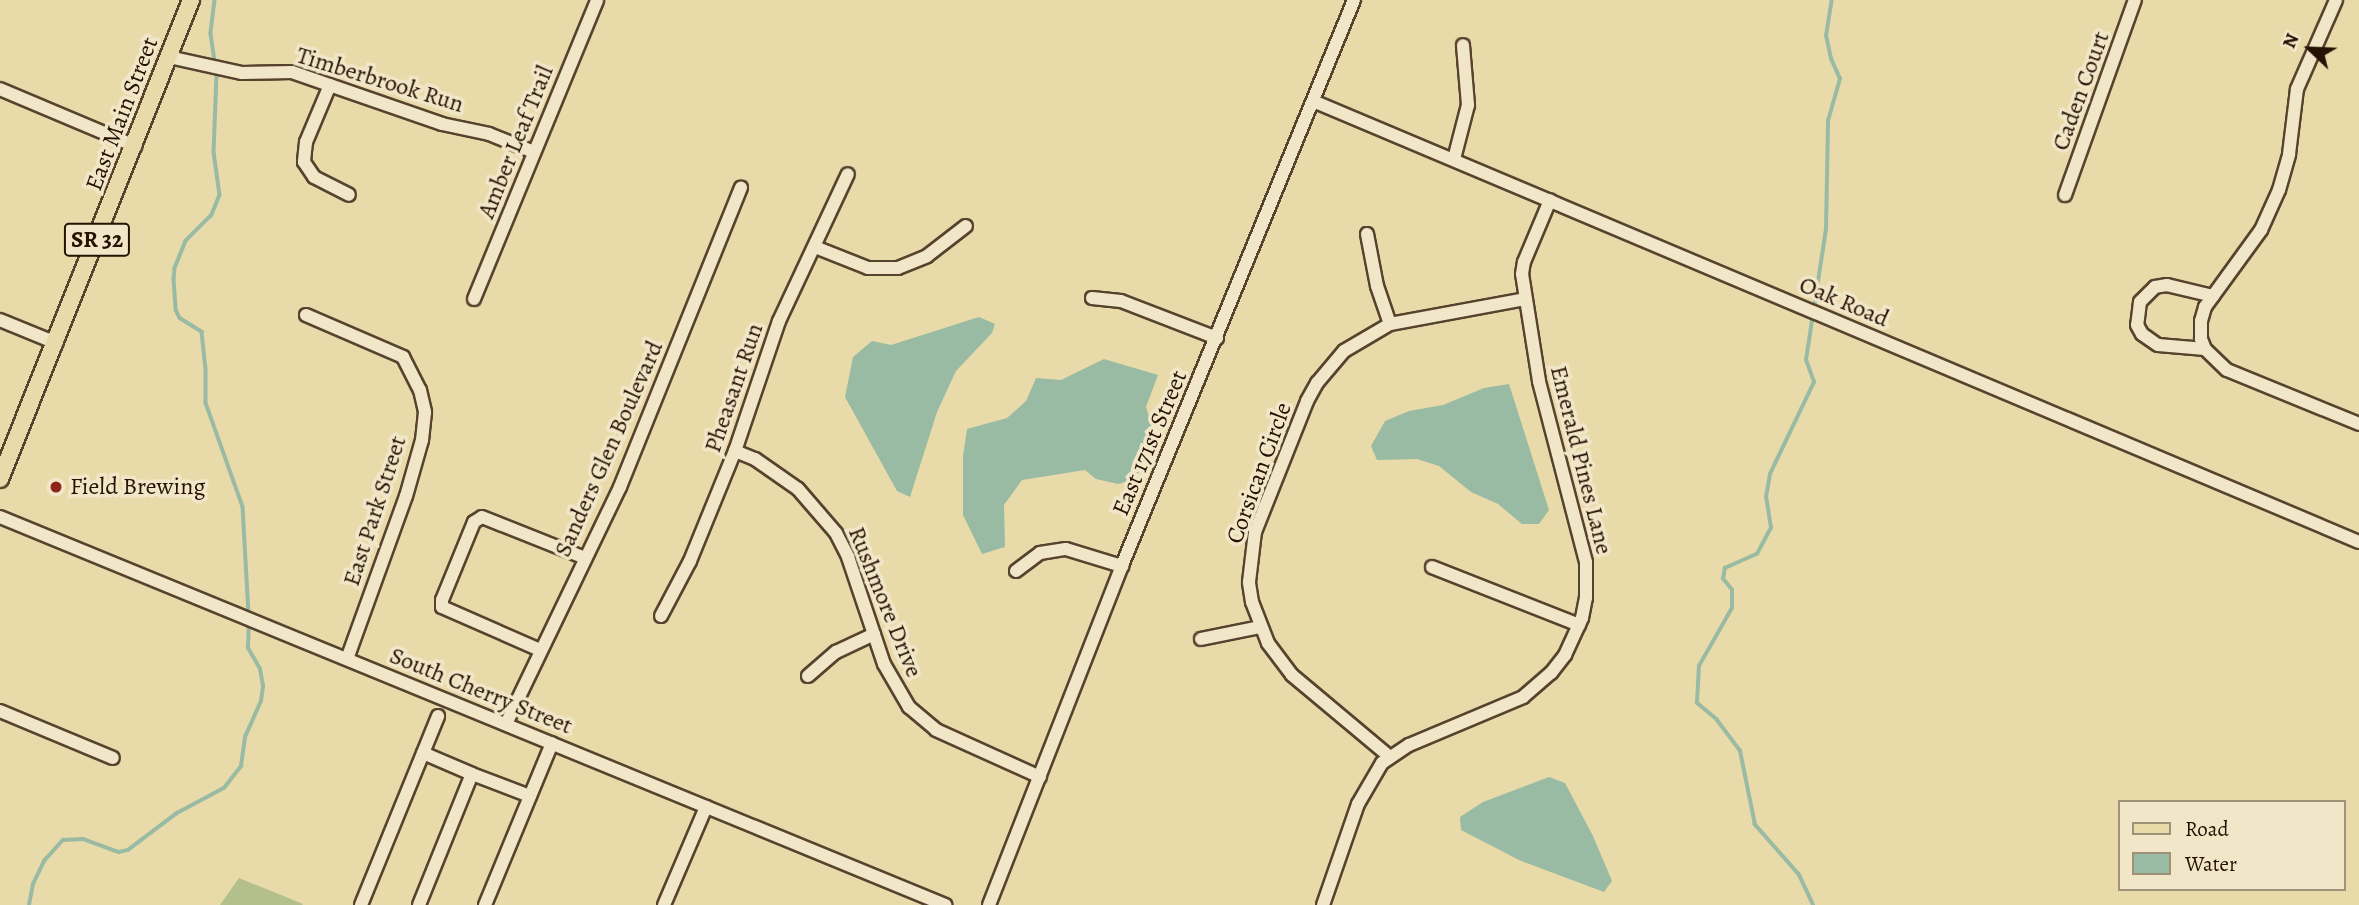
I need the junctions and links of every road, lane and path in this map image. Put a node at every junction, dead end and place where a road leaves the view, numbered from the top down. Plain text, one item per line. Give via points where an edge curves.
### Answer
1 (191, 0) edge
2 (597, 0) edge
3 (1354, 0) edge
4 (2135, 0) edge
5 (2336, 0) edge
6 (1464, 45) dead end
7 (169, 57) junction
8 (330, 86) junction
9 (0, 89) edge
10 (1313, 102) junction
11 (135, 146) junction
12 (534, 152) junction
13 (1454, 159) junction
14 (848, 174) dead end
15 (741, 187) dead end
16 (349, 195) dead end
17 (2065, 195) dead end
18 (1550, 200) junction
19 (967, 226) dead end
20 (1367, 234) dead end
21 (815, 247) junction
22 (2213, 296) junction
23 (1092, 298) dead end
24 (474, 299) dead end
25 (1525, 299) junction
26 (306, 315) dead end
27 (0, 320) edge
28 (1390, 324) junction
29 (1217, 338) junction
30 (56, 343) junction
31 (2205, 349) junction
32 (2359, 424) edge
33 (735, 451) junction
34 (0, 479) edge
35 (0, 517) edge
36 (2359, 542) edge
37 (585, 558) junction
38 (1122, 566) junction
39 (1432, 566) dead end
40 (1016, 571) dead end
41 (661, 616) dead end
42 (1579, 625) junction
43 (1260, 627) junction
44 (874, 634) junction
45 (1201, 639) dead end
46 (540, 650) junction
47 (346, 659) junction
48 (808, 676) dead end
49 (0, 711) edge
50 (438, 716) dead end
51 (506, 724) junction
52 (552, 743) junction
53 (423, 753) junction
54 (1390, 757) junction
55 (113, 758) dead end
56 (472, 774) junction
57 (1040, 778) junction
58 (530, 796) junction
59 (706, 807) junction
60 (361, 905) edge
61 (419, 905) edge
62 (485, 905) edge
63 (664, 905) edge
64 (945, 905) edge
65 (989, 905) edge
66 (1323, 905) edge

1 - 7 main road, East Main Street / SR 32
2 - 12 street, Amber Leaf Trail
3 - 10 street, East 171st Street
4 - 17 street, Caden Court
5 - 22 street via 2297,89 2289,154 2279,190 2261,230
6 - 13 street via 1468,105
7 - 8 street, Timberbrook Run via 242,73 292,72
7 - 11 main road, East Main Street / SR 32
8 - 12 street, Timberbrook Run
8 - 16 street via 306,142 304,162 314,177
9 - 11 street
10 - 13 street, Oak Road
10 - 29 street, East 171st Street
11 - 30 main road, East Main Street / SR 32
12 - 24 street, Amber Leaf Trail
13 - 18 street, Oak Road
14 - 21 street, Pheasant Run
15 - 37 street, Sanders Glen Boulevard via 620,486
18 - 25 street, Emerald Pines Lane via 1524,262
18 - 36 street, Oak Road
19 - 21 street via 928,256 898,268 868,268
20 - 28 street
21 - 33 street, Pheasant Run via 779,321
22 - 31 street via 2201,321
22 - 31 street via 2167,285 2155,287 2137,309 2137,325 2149,340 2170,348
23 - 29 street via 1121,301
25 - 28 street, Corsican Circle
25 - 42 street, Emerald Pines Lane via 1539,381 1586,562 1586,598
26 - 47 street, East Park Street via 403,357 420,390 425,412 406,496
27 - 30 street
28 - 43 street, Corsican Circle via 1343,351 1307,401 1252,544 1250,582
29 - 38 street, East 171st Street
30 - 34 main road, East Main Street / SR 32
31 - 32 street via 2227,370
33 - 41 street, Pheasant Run via 690,561
33 - 44 street, Rushmore Drive via 785,478 822,514 848,557
35 - 47 street, South Cherry Street
37 - 46 street, Sanders Glen Boulevard
37 - 46 street via 482,517 474,522 442,607
38 - 40 street via 1066,549 1040,553
38 - 57 street, East 171st Street
39 - 42 street
42 - 54 street, Emerald Pines Lane via 1551,673 1522,698
43 - 45 street
43 - 54 street, Corsican Circle via 1292,675
44 - 48 street via 836,652
44 - 57 street, Rushmore Drive via 891,680 920,719
46 - 51 street, Sanders Glen Boulevard
47 - 51 street, South Cherry Street
49 - 55 street
50 - 53 street
51 - 52 street, South Cherry Street
52 - 58 street
52 - 59 street, South Cherry Street
53 - 56 street
53 - 60 street
54 - 66 street, Emerald Pines Lane via 1373,774 1358,804
56 - 58 street
56 - 61 street
57 - 65 street, East 171st Street
58 - 62 street
59 - 63 street
59 - 64 street, South Cherry Street

